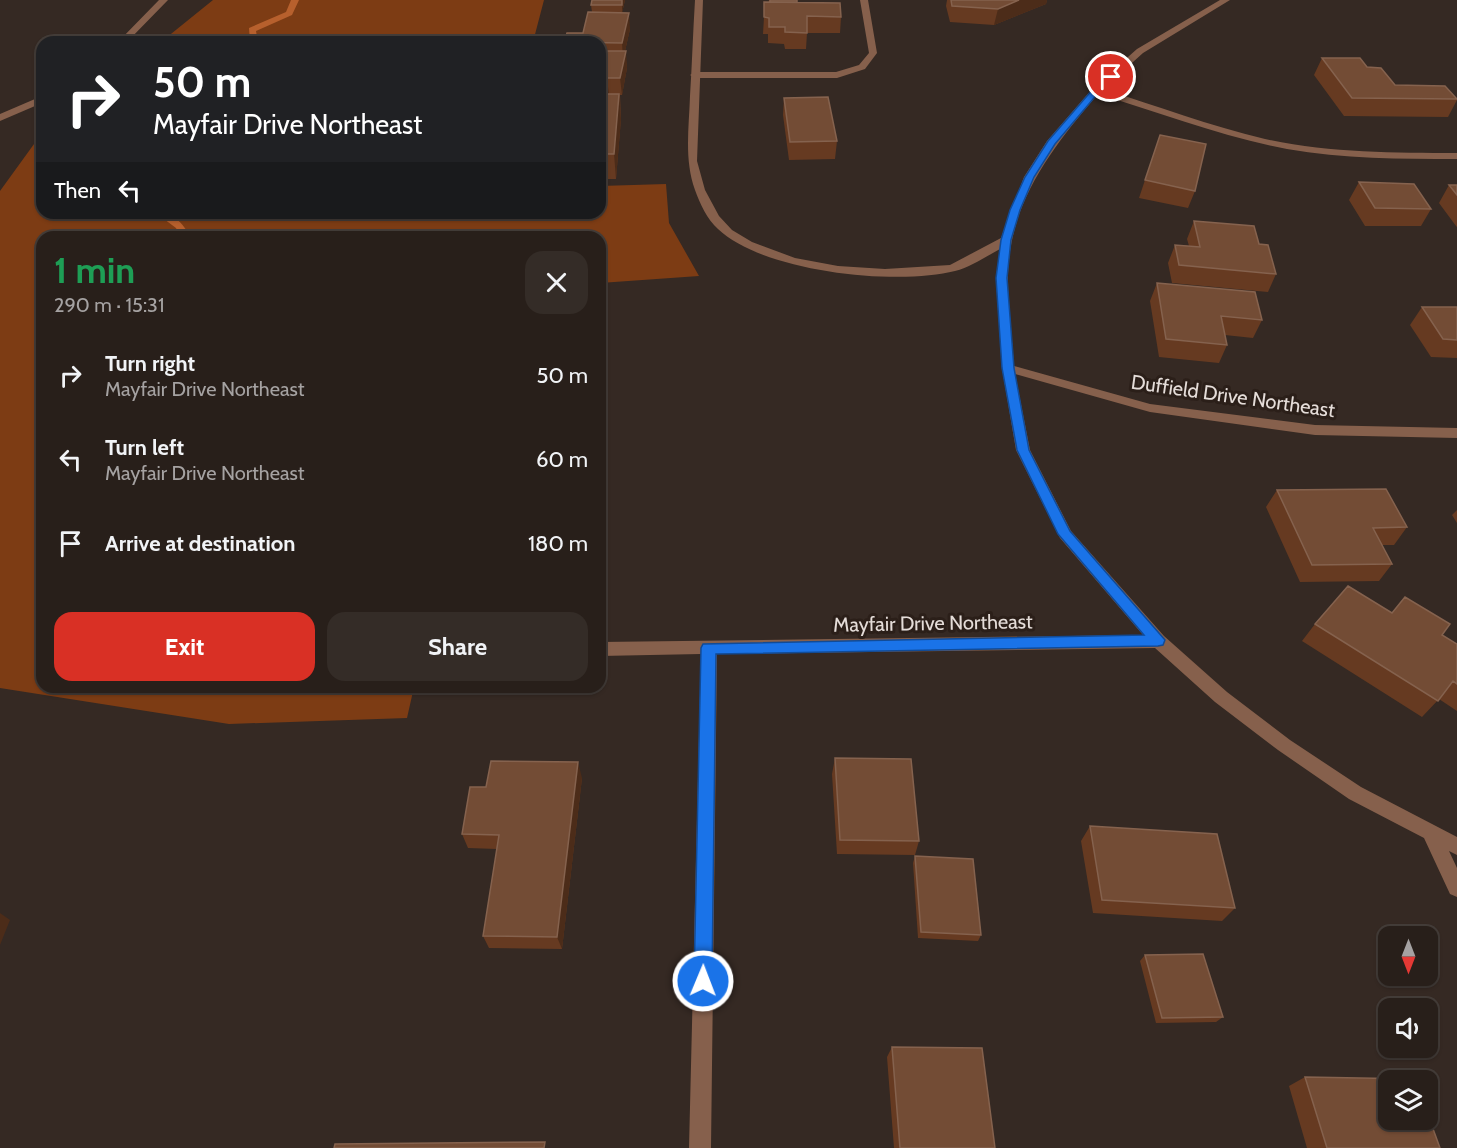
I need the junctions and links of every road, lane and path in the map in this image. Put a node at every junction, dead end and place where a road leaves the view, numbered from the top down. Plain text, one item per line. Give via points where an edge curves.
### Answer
1 (164, 0) edge
2 (699, 0) edge
3 (864, 0) edge
4 (1226, 0) edge
5 (128, 36) edge
6 (695, 75) junction
7 (1096, 90) junction
8 (36, 102) edge
9 (0, 118) edge
10 (1457, 156) edge
11 (1006, 240) junction
12 (1008, 368) junction
13 (1457, 433) edge
14 (1158, 640) junction
15 (709, 648) junction
16 (606, 649) edge
17 (1432, 835) junction
18 (1457, 846) edge
19 (1457, 888) edge
20 (700, 1148) edge

1 - 5 street
2 - 6 street
3 - 6 street via 873,53 862,67 837,75
4 - 7 street via 1140,51
6 - 11 street via 692,160 696,183 727,232 798,262 865,273 954,268
7 - 10 street via 1266,142 1344,153
7 - 11 street via 1052,142 1029,177
8 - 9 street
11 - 12 street via 1002,278
12 - 13 street, Duffield Drive Northeast via 1150,408 1315,430
12 - 14 street via 1023,450 1065,534
14 - 15 street, Mayfair Drive Northeast
14 - 17 street via 1221,697 1284,745 1355,793
15 - 16 street, Mayfair Drive Northeast
15 - 20 street
17 - 18 street
17 - 19 street

